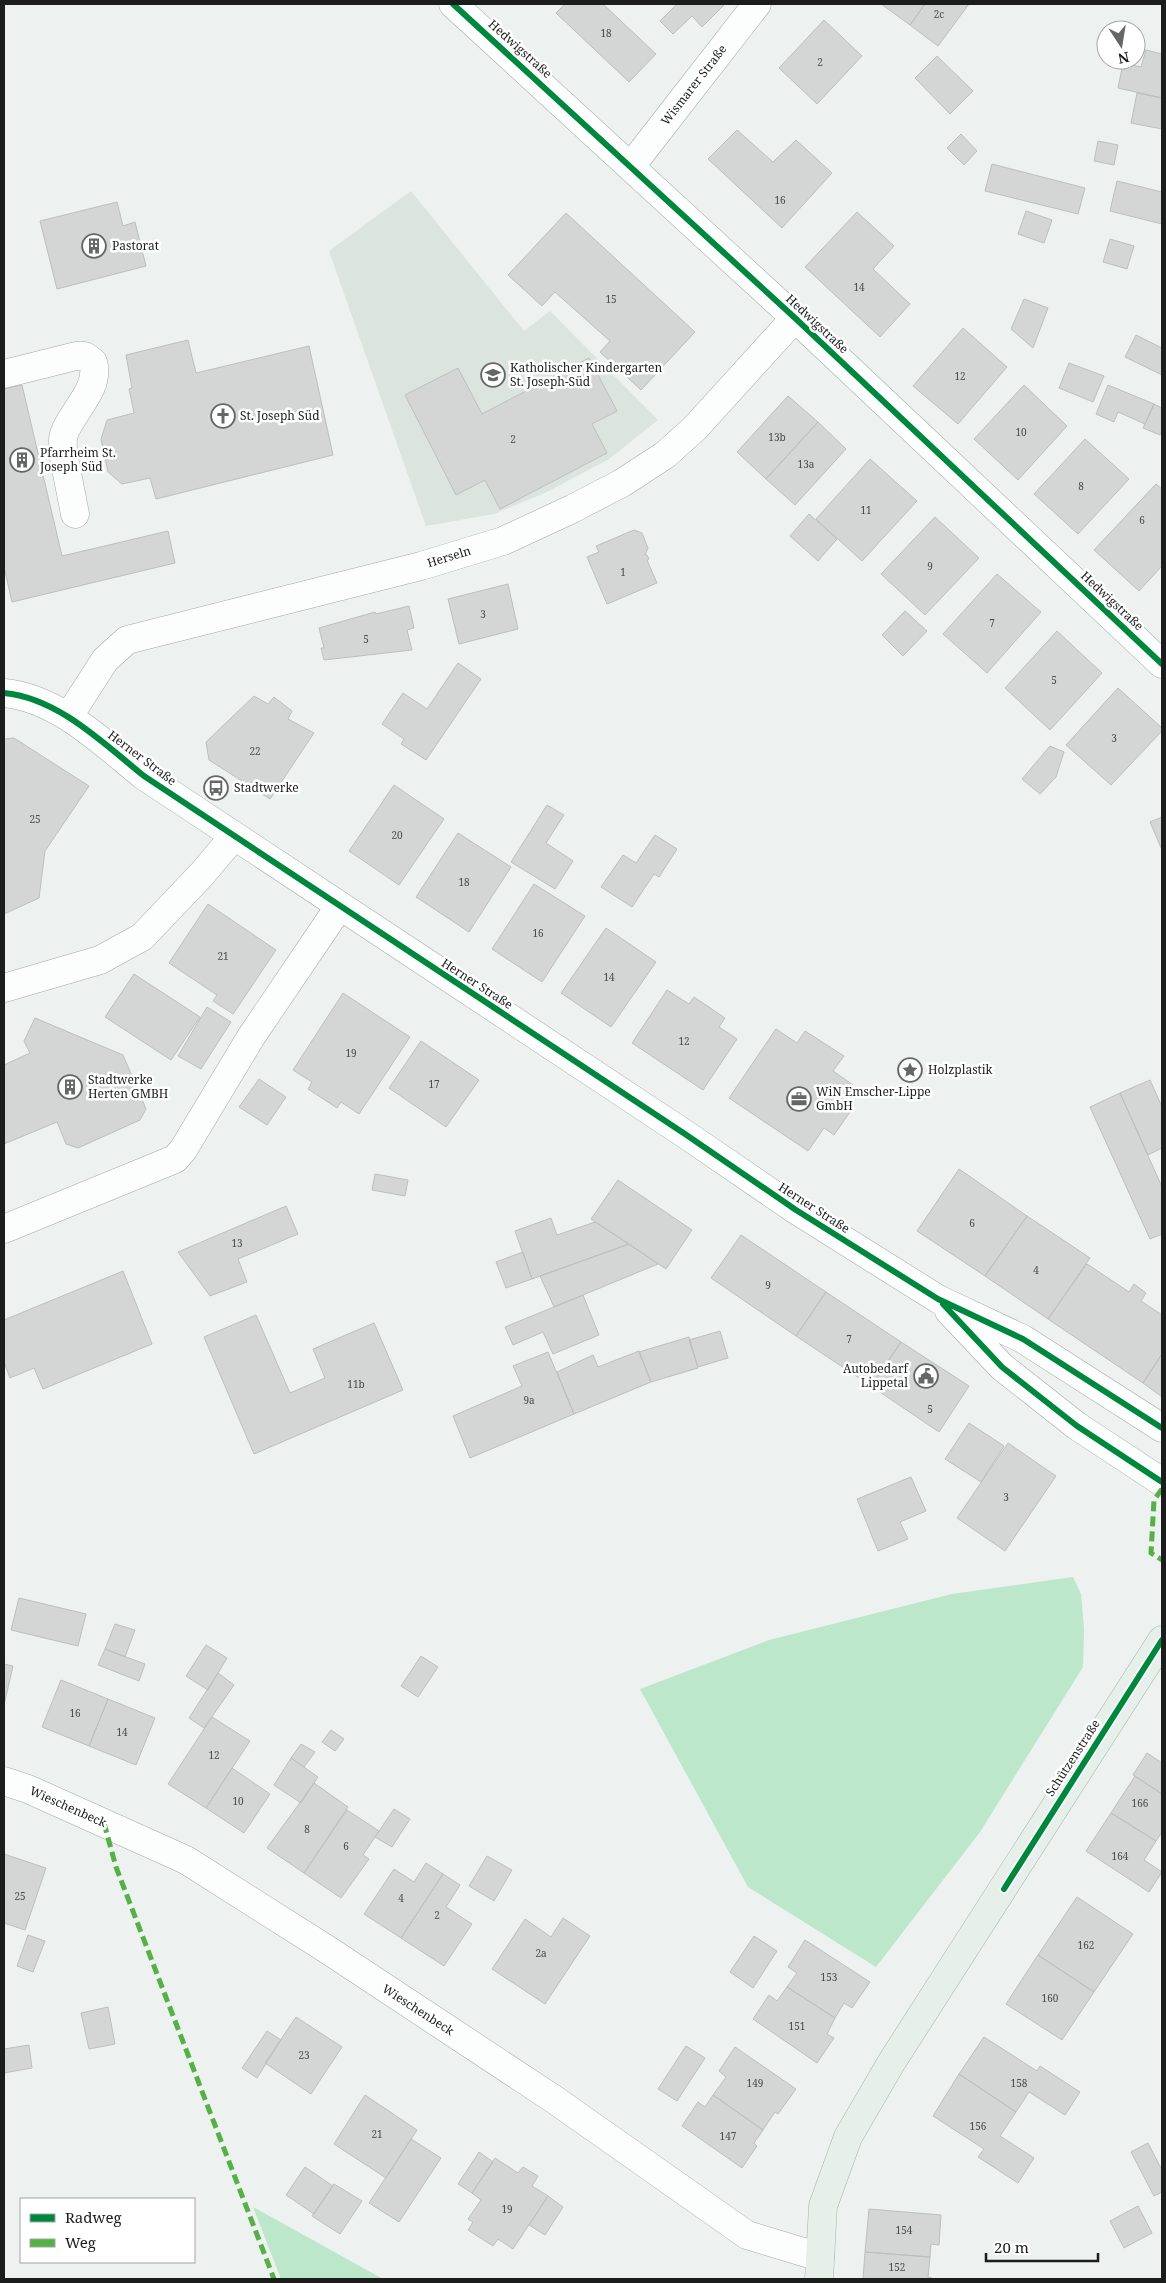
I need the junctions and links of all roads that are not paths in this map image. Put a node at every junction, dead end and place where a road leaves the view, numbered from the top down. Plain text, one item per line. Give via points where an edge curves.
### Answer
1 (453, 4) edge
2 (757, 4) edge
3 (631, 166) junction
4 (795, 318) junction
5 (4, 374) edge
6 (75, 514) dead end
7 (1162, 664) edge
8 (4, 693) edge
9 (69, 716) junction
10 (234, 836) junction
11 (339, 907) junction
12 (4, 988) edge
13 (4, 1230) edge
14 (938, 1299) junction
15 (1162, 1428) edge
16 (1162, 1482) edge
17 (1162, 1640) edge
18 (4, 1781) edge
19 (819, 2268) edge

1 - 3 street, Hedwigstraße
2 - 3 street, Wismarer Straße
3 - 4 street, Hedwigstraße
4 - 7 street, Hedwigstraße
4 - 9 street, Herseln via 695,428 665,455 622,483 503,540 421,566 127,640 105,660
5 - 6 street via 76,356 85,356 93,362 94,377 68,425 63,443
8 - 9 street, Herner Straße via 17,694
9 - 10 street, Herner Straße via 144,776
10 - 11 street, Herner Straße
10 - 12 street via 142,937 100,960
11 - 13 street via 251,1037 183,1150 174,1159
11 - 14 street, Herner Straße via 796,1210
14 - 15 street, Herner Straße via 1023,1339
14 - 16 street, Herner Straße via 1002,1366 1076,1426
17 - 19 main road, Schützenstraße via 891,2063 848,2137 823,2206
18 - 19 street, Wieschenbeck via 186,1860 547,2095 746,2235

